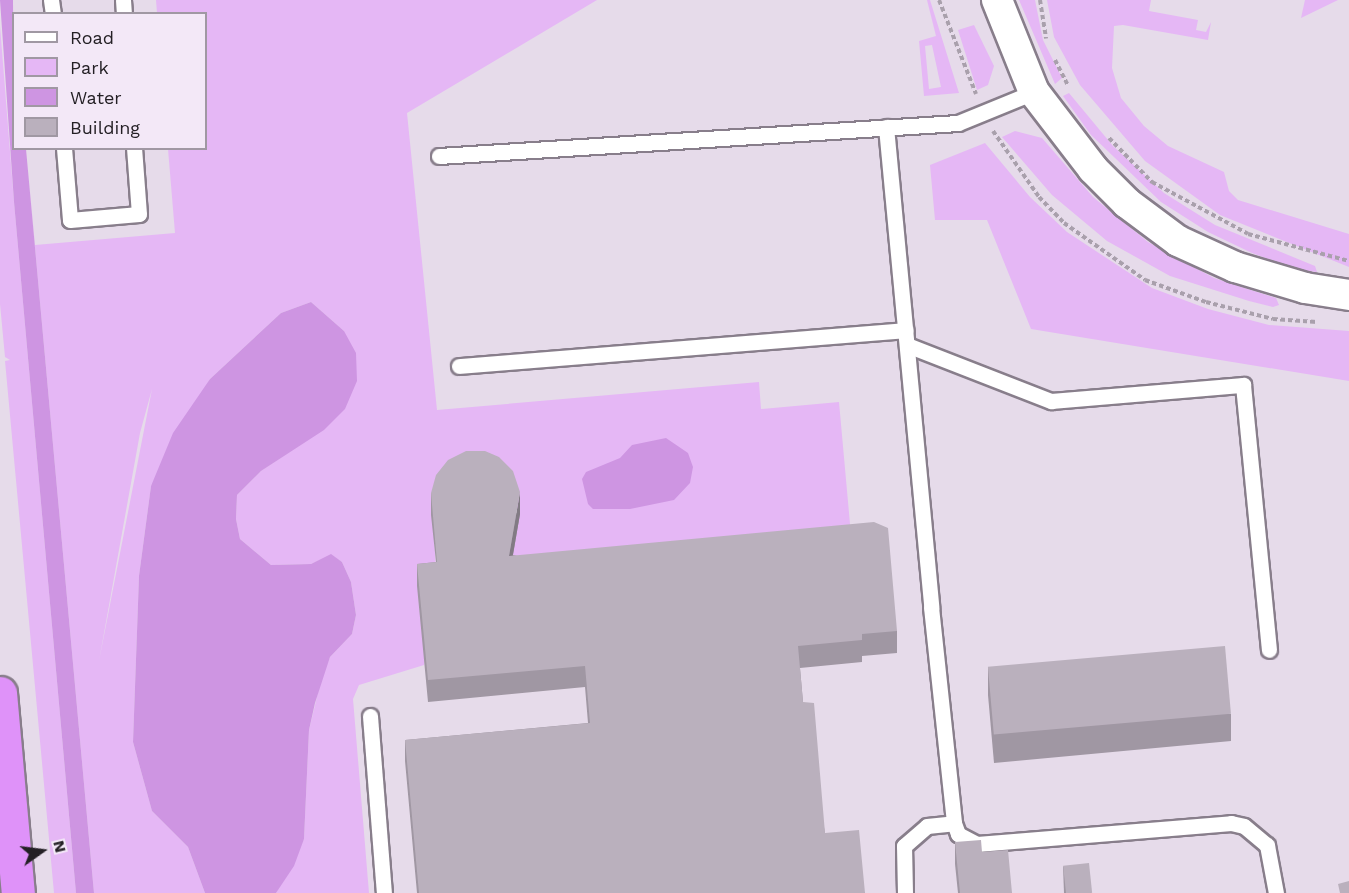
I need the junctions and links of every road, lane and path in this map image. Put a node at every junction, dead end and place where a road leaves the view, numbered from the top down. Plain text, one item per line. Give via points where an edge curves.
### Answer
1 (997, 0) edge
2 (1040, 0) edge
3 (1047, 45) dead end
4 (1052, 55) dead end
5 (1034, 92) junction
6 (1072, 93) dead end
7 (886, 127) junction
8 (1105, 135) dead end
9 (64, 150) edge
10 (134, 150) edge
11 (439, 156) dead end
12 (1349, 261) edge
13 (1349, 295) edge
14 (907, 338) junction
15 (459, 366) dead end
16 (1269, 650) dead end
17 (0, 693) edge
18 (370, 716) dead end
19 (954, 823) junction
20 (18, 893) edge
21 (384, 893) edge
22 (905, 893) edge
23 (1276, 893) edge

1 - 5 street
2 - 3 path
4 - 6 path
5 - 7 lane via 958,123
5 - 13 street via 1093,169 1127,203 1178,241 1235,267 1305,288
7 - 11 lane
7 - 14 lane
8 - 12 path via 1152,182 1248,234
9 - 10 lane via 70,220 139,214
14 - 15 lane
14 - 16 lane via 1051,401 1243,385
14 - 19 lane
17 - 20 highway
18 - 21 lane
19 - 22 lane via 927,826 904,846
19 - 23 lane via 958,834 976,844 1231,823 1244,826 1267,845

